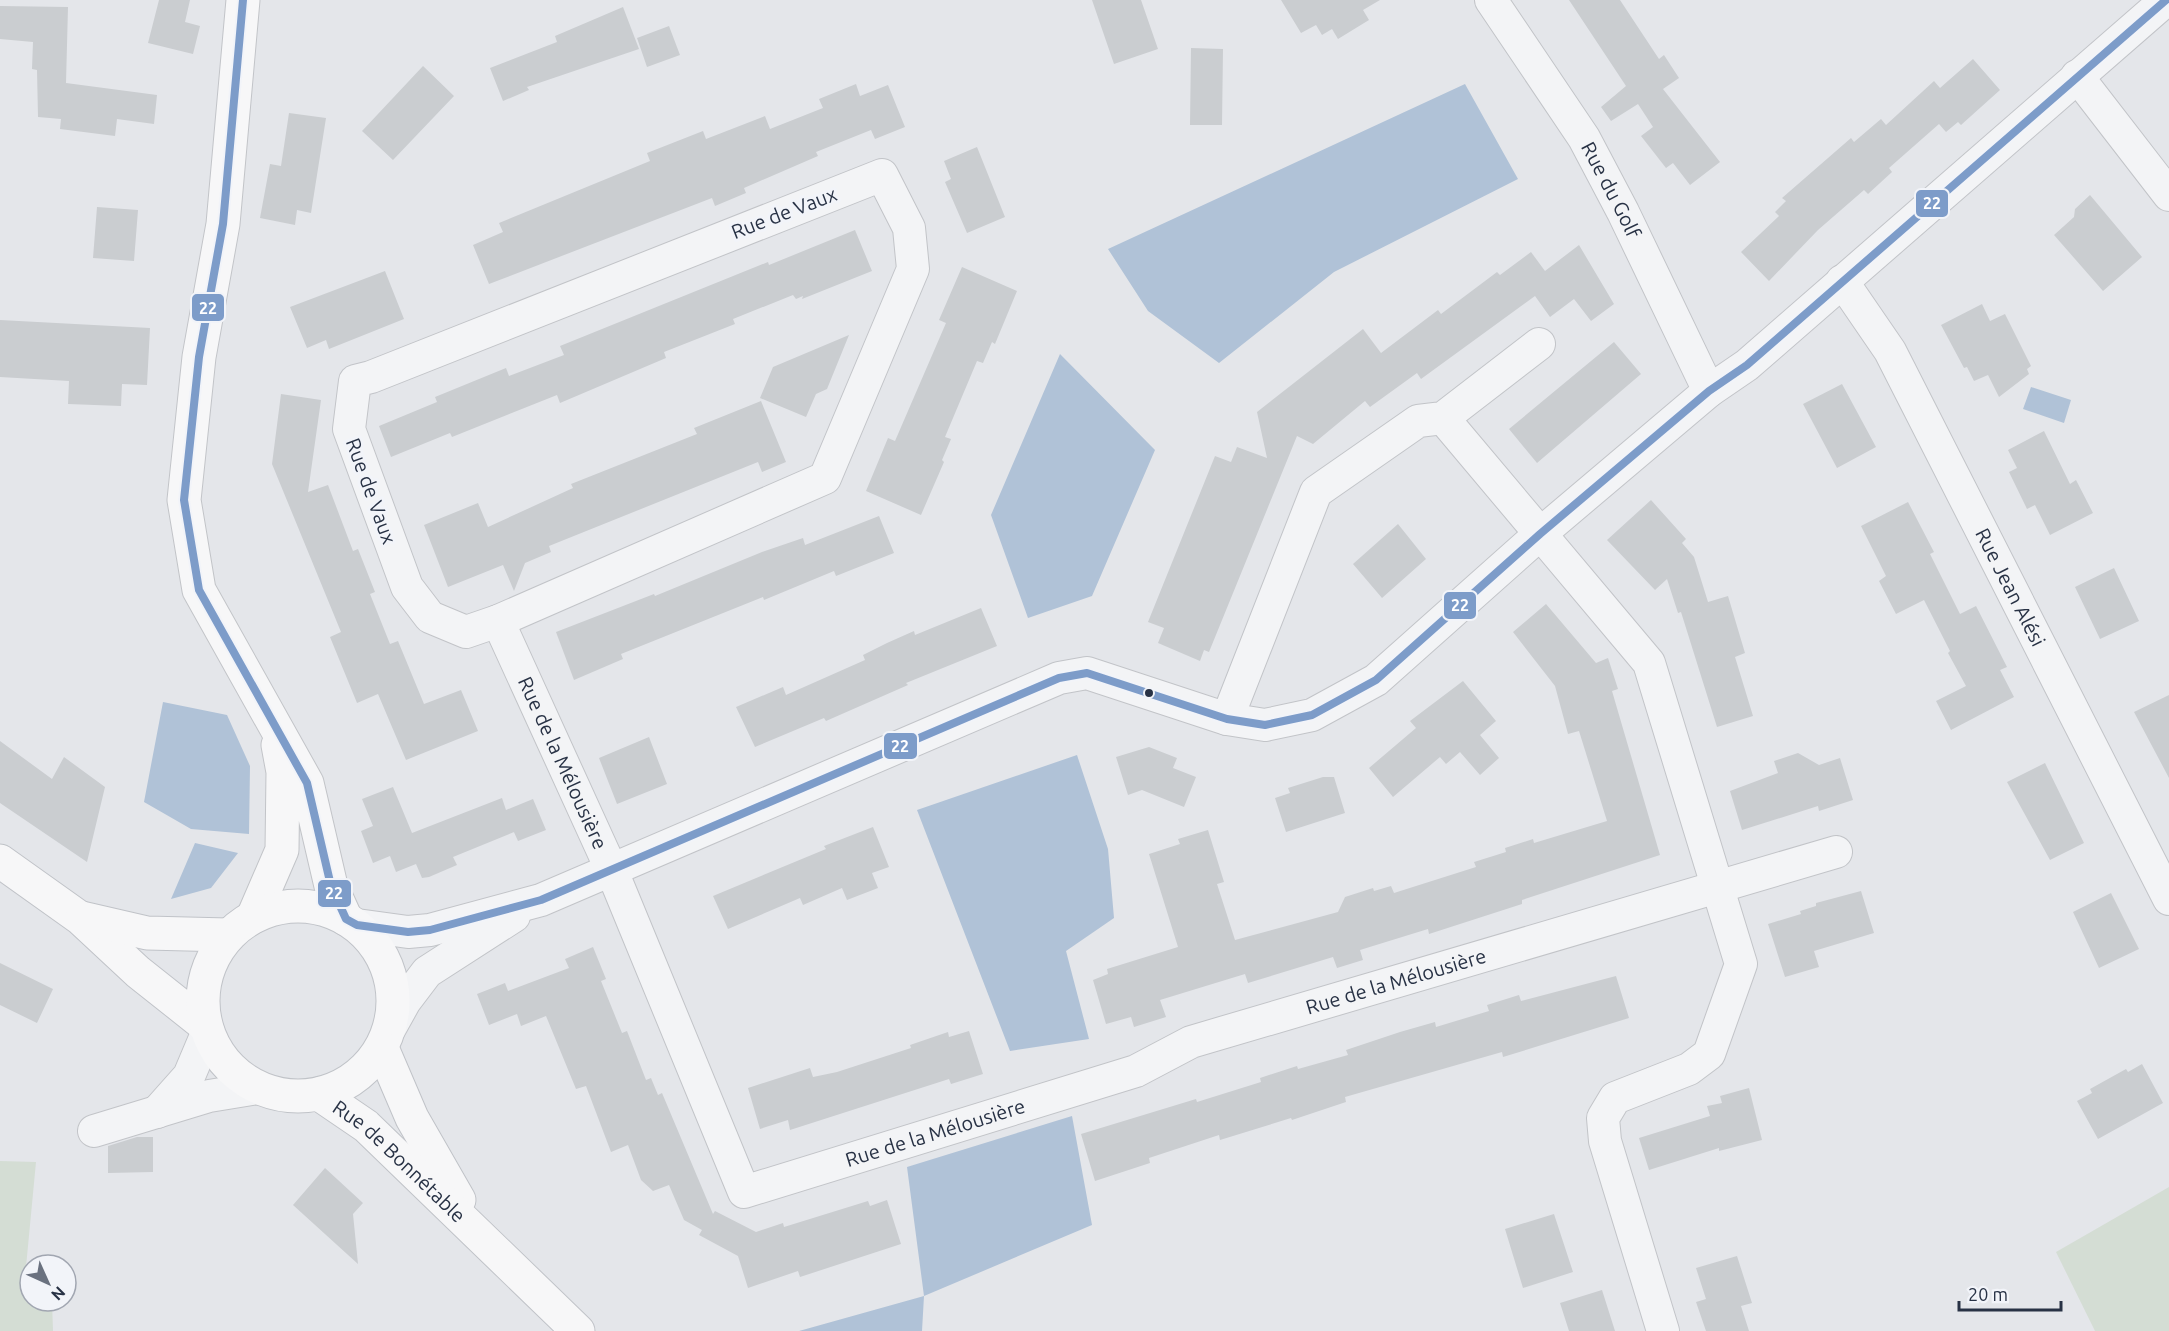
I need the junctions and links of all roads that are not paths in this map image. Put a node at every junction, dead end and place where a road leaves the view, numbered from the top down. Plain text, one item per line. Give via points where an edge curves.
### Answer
1 (243, 0) edge
2 (1491, 0) edge
3 (2166, 0) edge
4 (2077, 76) junction
5 (2169, 195) edge
6 (1842, 281) junction
7 (1539, 344) dead end
8 (1709, 391) junction
9 (1443, 418) junction
10 (1540, 534) junction
11 (498, 621) junction
12 (1227, 719) junction
13 (275, 726) junction
14 (1836, 852) dead end
15 (0, 861) edge
16 (612, 871) junction
17 (1718, 888) junction
18 (2169, 899) edge
19 (540, 900) junction
20 (80, 918) junction
21 (352, 922) junction
22 (241, 926) junction
23 (207, 1029) junction
24 (386, 1038) junction
25 (258, 1088) junction
26 (319, 1094) junction
27 (156, 1112) junction
28 (94, 1131) dead end
29 (477, 1233) junction
30 (578, 1331) edge
31 (1663, 1331) edge

1 - 13 main road via 223,224 199,357 184,500 199,590
2 - 8 street, Rue du Golf via 1584,138
3 - 4 street
4 - 5 street
4 - 6 street
6 - 8 street via 1747,365
6 - 18 street, Rue Jean Alési via 1890,351
7 - 9 street
8 - 10 street
9 - 10 street
9 - 12 street via 1418,421 1316,492
10 - 12 street via 1376,680 1312,715 1265,725
10 - 17 street via 1649,663
11 - 11 street, Rue de Vaux via 825,478 914,269 909,228 882,175 355,381 349,429 407,587 430,617 466,632
11 - 16 street, Rue de la Mélousière
12 - 16 street via 1087,673 1059,678
13 - 21 main road via 307,783 331,886
13 - 22 main road via 283,772 282,850
14 - 17 street, Rue de la Mélousière
15 - 20 main road
16 - 17 street, Rue de la Mélousière via 744,1192 1136,1071 1191,1042
16 - 19 street
17 - 31 street via 1741,964 1709,1054 1689,1069 1615,1098 1603,1118 1605,1141
19 - 21 street via 430,930 408,932
19 - 24 street via 427,972
20 - 22 main road via 147,933
20 - 23 main road
21 - 22 main road via 338,913 312,906 282,906
21 - 24 main road via 378,947 390,973 394,998
22 - 23 main road via 214,955 206,978 202,1002
23 - 25 main road via 216,1050 233,1071
23 - 27 street via 189,1076
24 - 26 main road via 366,1069 344,1085
24 - 29 main road, Rue de Bonnétable via 412,1118
25 - 26 main road via 288,1096
25 - 27 street via 209,1095
26 - 29 main road, Rue de Bonnétable via 366,1125
27 - 28 street
29 - 30 main road, Rue de Bonnétable

